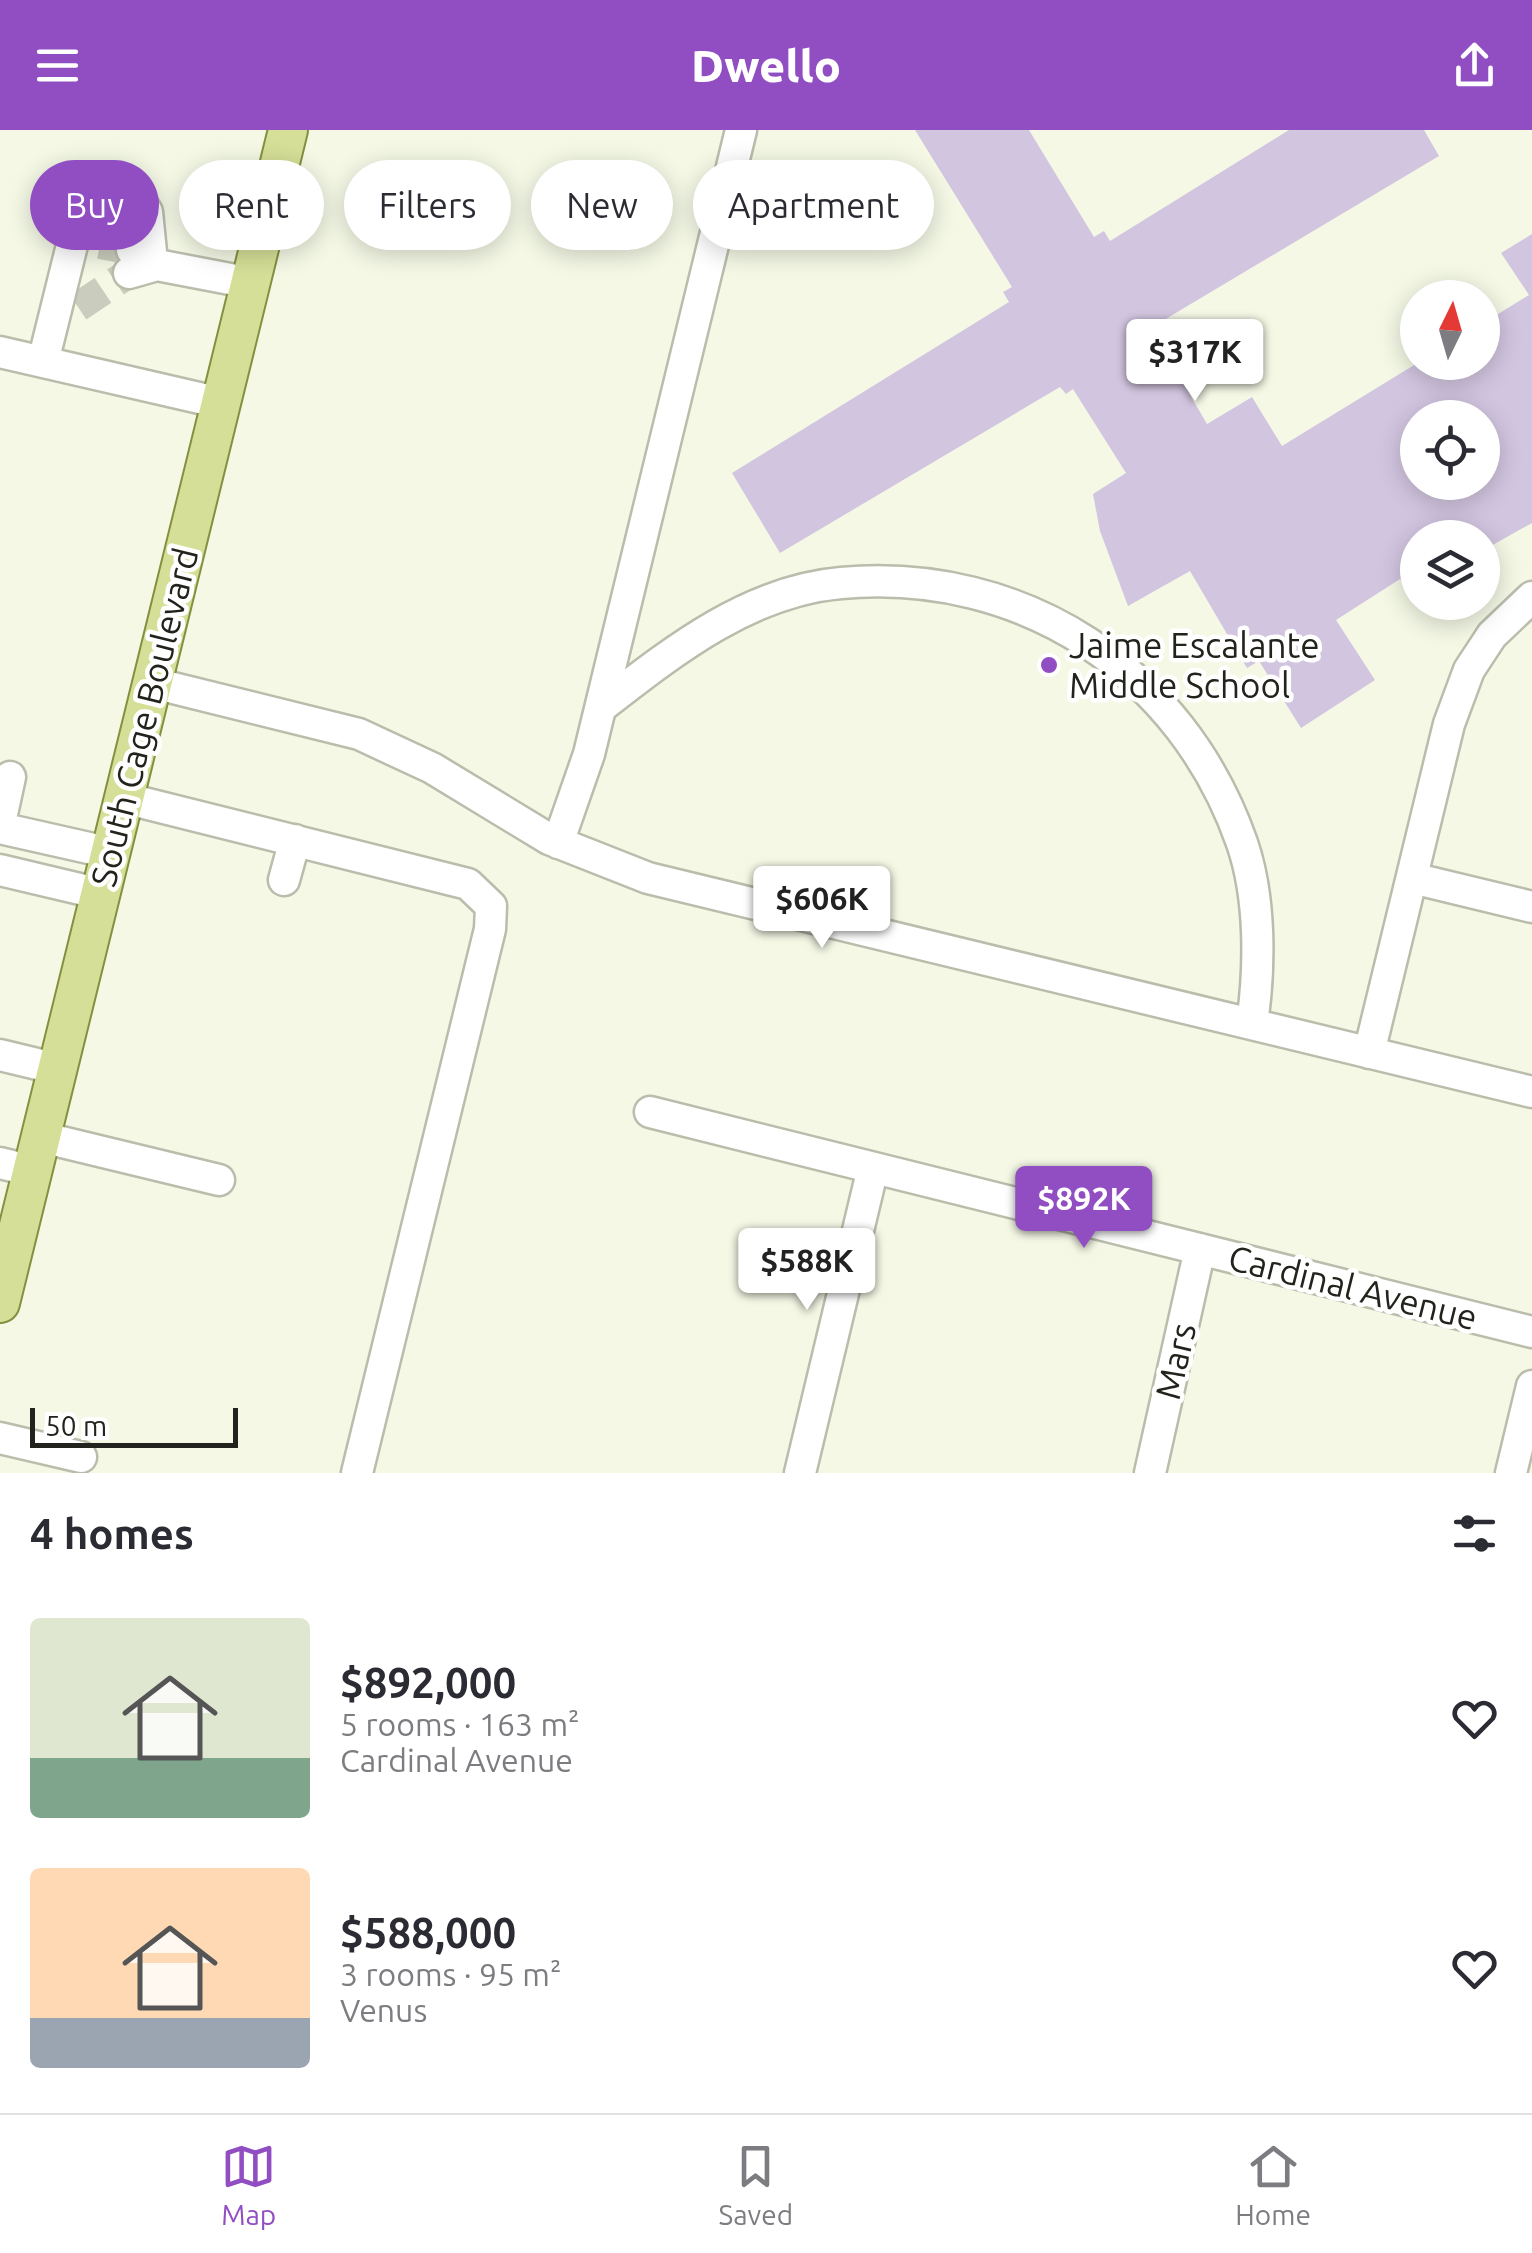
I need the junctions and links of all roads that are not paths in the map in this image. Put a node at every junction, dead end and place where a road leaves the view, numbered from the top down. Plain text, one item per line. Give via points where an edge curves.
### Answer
1 (288, 130) edge
2 (741, 130) edge
3 (250, 283) junction
4 (0, 352) edge
5 (43, 362) junction
6 (221, 403) junction
7 (1532, 597) edge
8 (152, 683) junction
9 (601, 706) junction
10 (10, 777) dead end
11 (124, 798) junction
12 (0, 826) edge
13 (294, 840) junction
14 (558, 843) junction
15 (110, 853) junction
16 (0, 870) edge
17 (1412, 878) junction
18 (284, 880) dead end
19 (101, 894) junction
20 (1532, 907) edge
21 (1252, 1024) junction
22 (1370, 1052) junction
23 (0, 1055) edge
24 (58, 1069) junction
25 (1532, 1092) edge
26 (650, 1112) dead end
27 (25, 1157) edge
28 (873, 1168) junction
29 (219, 1180) dead end
30 (1200, 1249) junction
31 (0, 1304) edge
32 (1532, 1332) edge
33 (1532, 1386) edge
34 (0, 1438) edge
35 (81, 1457) dead end
36 (357, 1473) edge
37 (800, 1473) edge
38 (1150, 1473) edge
39 (1511, 1473) edge

1 - 3 main road, South Cage Boulevard
2 - 9 street
3 - 5 street via 119,237
3 - 6 main road, South Cage Boulevard
4 - 5 street
5 - 6 street
6 - 8 main road, South Cage Boulevard
7 - 17 street via 1492,635 1469,670 1449,724
8 - 11 main road, South Cage Boulevard
8 - 14 street via 359,734 432,768
9 - 14 street
9 - 21 street via 694,636 770,600 839,583 967,590 1026,609 1128,669 1175,721 1220,792 1243,846 1255,921
10 - 12 street
11 - 13 street
11 - 15 main road, South Cage Boulevard
12 - 15 street
13 - 18 street
13 - 36 street via 468,884 491,906
14 - 21 street via 648,878
15 - 19 main road, South Cage Boulevard
16 - 19 street
17 - 20 street
17 - 22 street
19 - 24 main road, South Cage Boulevard
21 - 22 street
22 - 25 street
23 - 24 street
24 - 27 main road, South Cage Boulevard
26 - 28 street, Cardinal Avenue
27 - 29 street
27 - 31 main road, South Cage Boulevard
28 - 30 street, Cardinal Avenue
28 - 37 street
30 - 32 street, Cardinal Avenue
30 - 38 street, Mars
33 - 39 street
34 - 35 street

